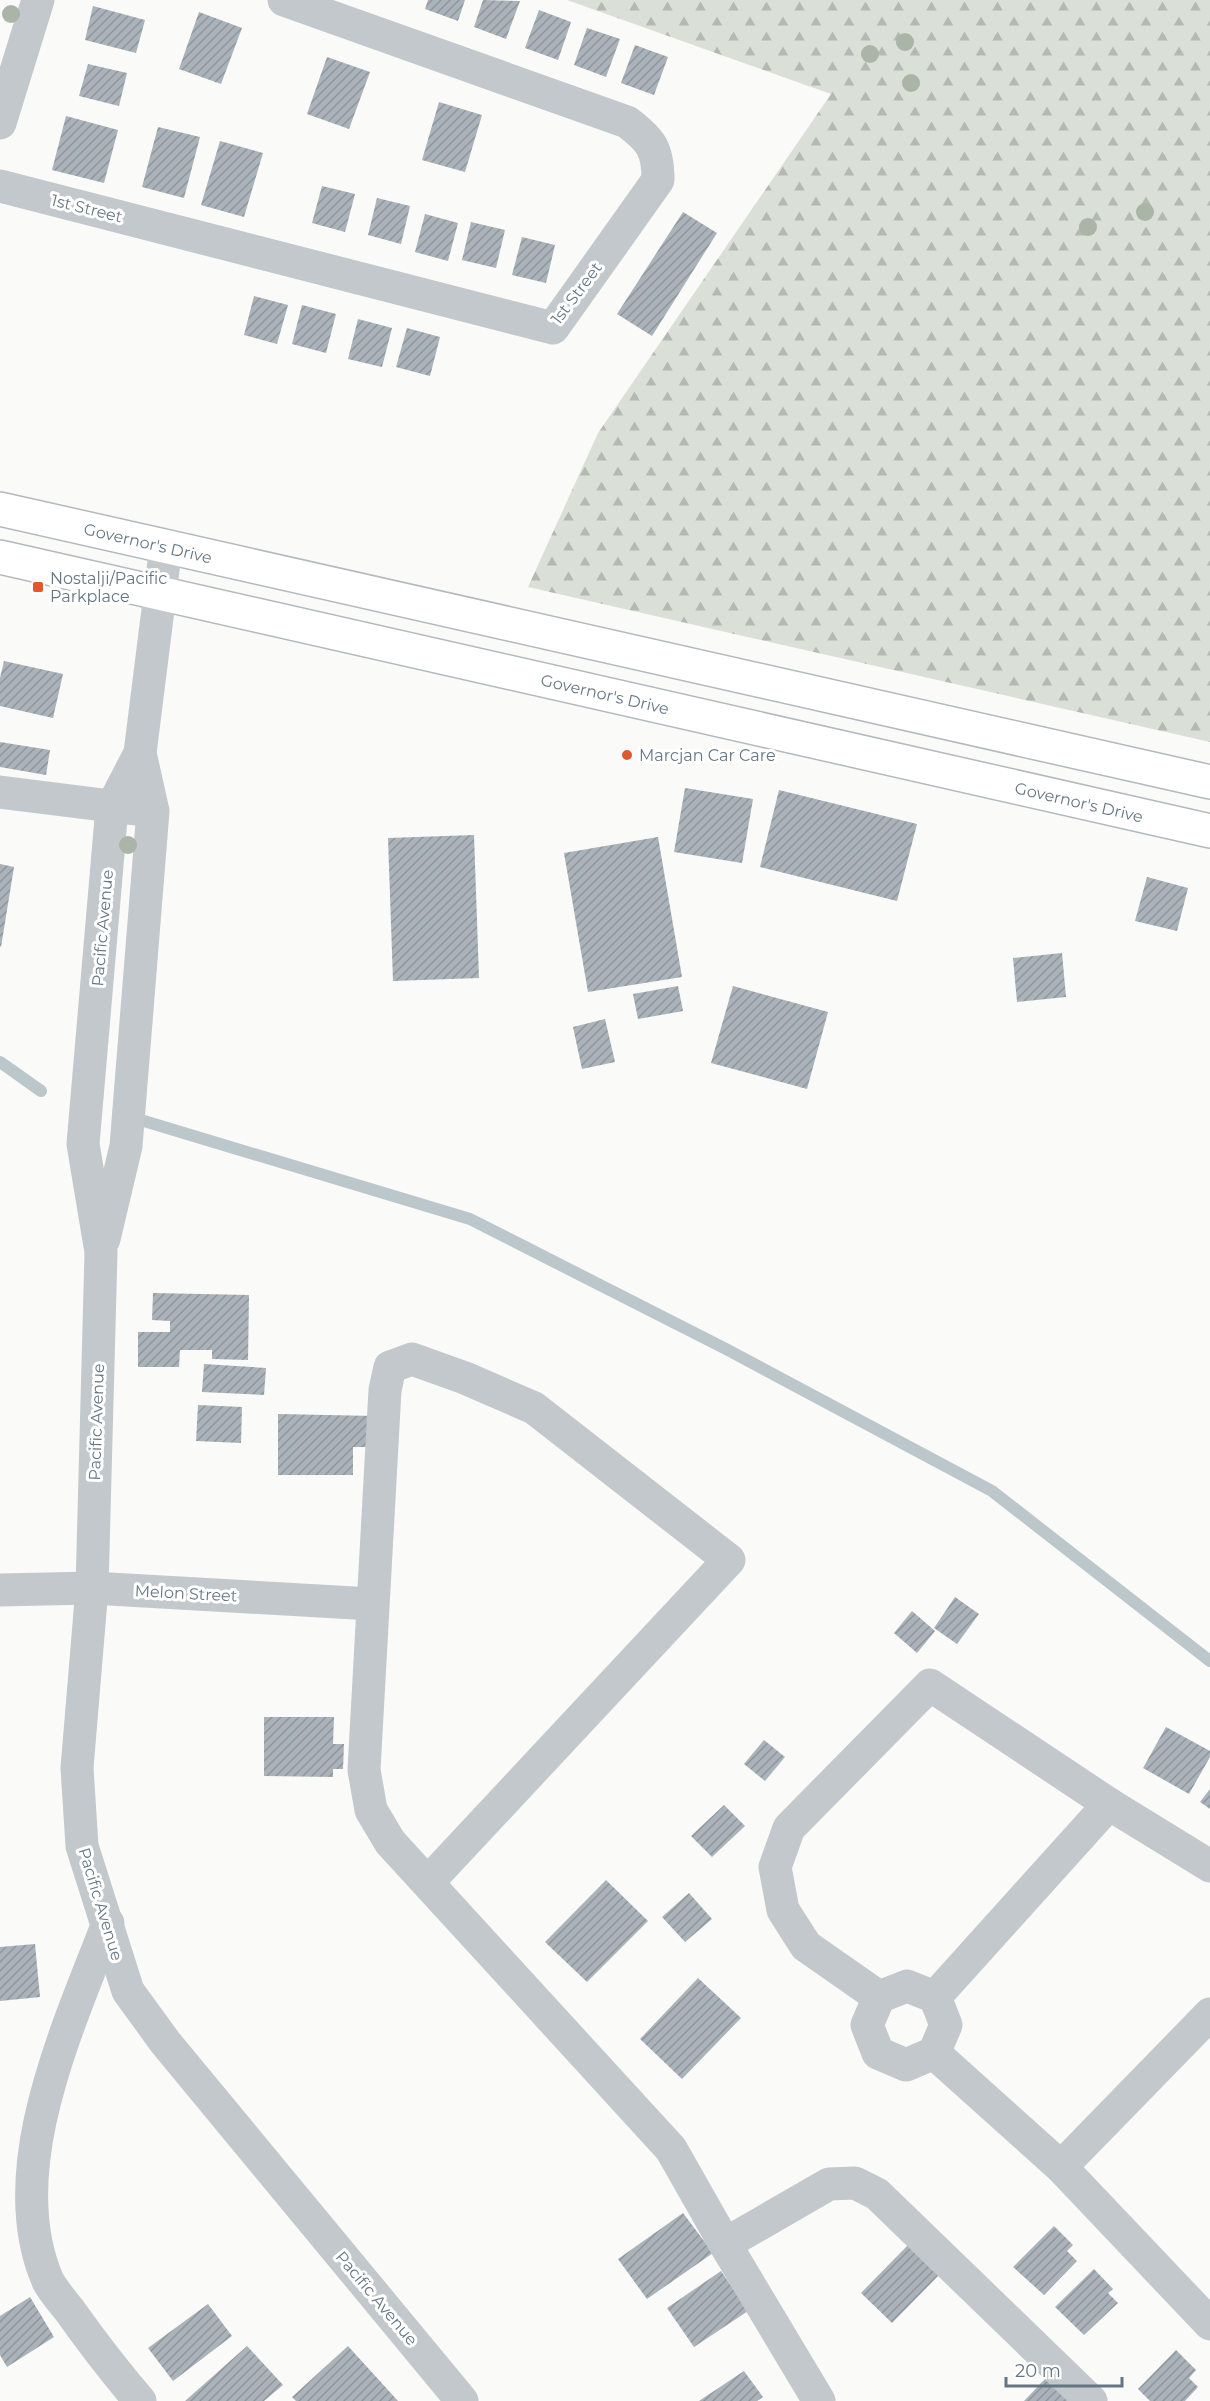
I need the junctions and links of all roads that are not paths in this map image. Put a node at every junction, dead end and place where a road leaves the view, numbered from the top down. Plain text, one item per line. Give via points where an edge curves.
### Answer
1 (38, 0) edge
2 (284, 0) edge
3 (0, 123) edge
4 (0, 186) edge
5 (0, 509) edge
6 (166, 546) junction
7 (0, 557) edge
8 (159, 593) junction
9 (140, 753) junction
10 (1210, 782) edge
11 (0, 792) edge
12 (112, 807) junction
13 (153, 811) junction
14 (1210, 831) edge
15 (106, 886) junction
16 (148, 889) junction
17 (89, 1080) junction
18 (131, 1083) junction
19 (101, 1252) junction
20 (92, 1588) junction
21 (0, 1590) edge
22 (372, 1604) junction
23 (1109, 1804) junction
24 (1210, 1866) edge
25 (429, 1881) junction
26 (108, 1923) junction
27 (879, 1997) junction
28 (935, 1997) junction
29 (1210, 2014) edge
30 (934, 2053) junction
31 (1061, 2167) junction
32 (725, 2244) junction
33 (1209, 2320) edge
34 (140, 2401) edge
35 (462, 2401) edge
36 (819, 2401) edge
37 (1091, 2401) edge

1 - 3 street
2 - 4 street, 1st Street via 627,122 647,137 658,159 658,180 553,328
5 - 6 highway, Governor's Drive
6 - 8 street, Pacific Avenue
6 - 10 highway, Governor's Drive
7 - 8 highway, Governor's Drive
8 - 9 street, Pacific Avenue
8 - 14 highway, Governor's Drive
9 - 12 street, Pacific Avenue
9 - 13 street, Pacific Avenue
11 - 12 street
12 - 13 street
12 - 15 street, Pacific Avenue
13 - 16 street, Pacific Avenue
15 - 16 street
15 - 17 street, Pacific Avenue
16 - 18 street, Pacific Avenue
17 - 18 street
17 - 19 street, Pacific Avenue via 83,1144
18 - 19 street, Pacific Avenue via 126,1146
19 - 20 street, Pacific Avenue
20 - 21 street, Melon Street
20 - 22 street, Melon Street
20 - 26 street, Pacific Avenue via 76,1768 82,1846
22 - 25 street via 364,1770 371,1810 390,1842
22 - 25 street via 385,1390 390,1367 412,1359 534,1408 729,1560
23 - 24 street
23 - 27 street via 930,1685 789,1828 775,1867 783,1910 806,1946
23 - 28 street
25 - 32 street via 671,2149
26 - 34 street via 38,2108 28,2168 30,2226 48,2281
26 - 35 street, Pacific Avenue via 128,1991 165,2042
27 - 28 street via 907,1986
27 - 30 street via 867,2025 878,2053 906,2065
28 - 30 street via 946,2025
29 - 31 street
30 - 31 street
31 - 33 street
32 - 36 street
32 - 37 street via 829,2184 855,2183 877,2194

